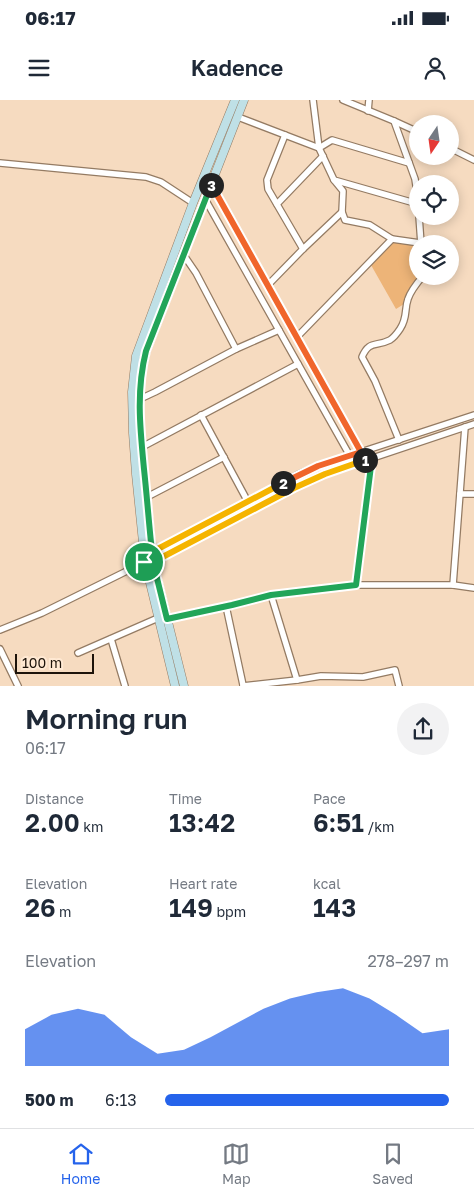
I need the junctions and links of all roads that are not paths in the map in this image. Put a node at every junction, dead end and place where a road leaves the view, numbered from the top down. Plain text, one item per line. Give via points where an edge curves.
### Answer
1 (235, 100) edge
2 (244, 100) edge
3 (313, 100) edge
4 (343, 100) edge
5 (369, 100) edge
6 (368, 111) junction
7 (238, 117) junction
8 (394, 121) junction
9 (409, 128) edge
10 (285, 135) junction
11 (319, 148) junction
12 (459, 152) edge
13 (323, 156) junction
14 (474, 160) edge
15 (0, 163) edge
16 (409, 164) joint
17 (334, 180) junction
18 (211, 184) junction
19 (205, 199) junction
20 (409, 201) edge
21 (193, 203) junction
22 (277, 204) junction
23 (342, 212) junction
24 (392, 239) junction
25 (409, 241) edge
26 (303, 249) junction
27 (183, 254) junction
28 (268, 285) junction
29 (416, 285) edge
30 (278, 330) junction
31 (297, 337) junction
32 (236, 349) junction
33 (298, 364) junction
34 (140, 399) junction
35 (201, 415) junction
36 (474, 415) edge
37 (474, 424) edge
38 (465, 427) junction
39 (399, 440) junction
40 (142, 447) junction
41 (361, 452) junction
42 (350, 456) junction
43 (224, 458) junction
44 (372, 458) junction
45 (460, 494) junction
46 (474, 494) edge
47 (147, 497) junction
48 (248, 502) junction
49 (152, 552) junction
50 (144, 562) junction
51 (153, 562) junction
52 (356, 585) junction
53 (453, 585) junction
54 (474, 588) edge
55 (271, 595) junction
56 (226, 606) junction
57 (158, 618) junction
58 (167, 619) junction
59 (0, 630) edge
60 (111, 639) junction
61 (0, 649) edge
62 (78, 653) dead end
63 (297, 680) junction
64 (18, 686) edge
65 (124, 686) edge
66 (175, 686) edge
67 (184, 686) edge
68 (399, 686) edge

1 - 21 street
2 - 7 street
3 - 11 street
4 - 6 street
5 - 6 street
6 - 8 street
7 - 10 street
7 - 18 street
8 - 9 street
8 - 16 street
10 - 11 street
10 - 22 street via 267,180 268,189
11 - 13 street
11 - 16 street via 332,140
12 - 14 street
13 - 17 street
13 - 22 street
15 - 21 street via 146,177 161,182
17 - 20 street
17 - 23 street via 343,192
18 - 19 street
18 - 28 street
19 - 27 street
19 - 30 street
21 - 50 street via 136,356 132,392 133,433
22 - 26 street
23 - 24 street via 345,220 370,225
23 - 26 street
24 - 25 street
24 - 31 street
26 - 28 street
27 - 32 street
27 - 34 street via 146,351
28 - 31 street
29 - 39 street via 400,329 391,340 370,346 362,357
30 - 32 street
30 - 33 street
31 - 41 street
32 - 34 street
33 - 35 street
33 - 42 street
34 - 40 street
35 - 40 street
35 - 43 street
36 - 39 street
37 - 38 street
38 - 44 street
38 - 45 street
39 - 41 street
40 - 47 street
41 - 42 street
42 - 48 street via 297,475
43 - 47 street
43 - 48 street
44 - 51 street via 294,488
44 - 52 street
45 - 46 street
45 - 53 street
47 - 49 street
48 - 49 street
49 - 50 street
49 - 51 street
50 - 51 street
50 - 57 street
50 - 59 street via 42,613
51 - 58 street
52 - 53 street
52 - 55 street
53 - 54 street
55 - 56 street
55 - 63 street
56 - 58 street
56 - 63 street via 243,686
57 - 60 street
57 - 66 street
58 - 67 street
60 - 62 street
60 - 65 street
61 - 64 street
63 - 68 street via 321,676 363,677 394,670

